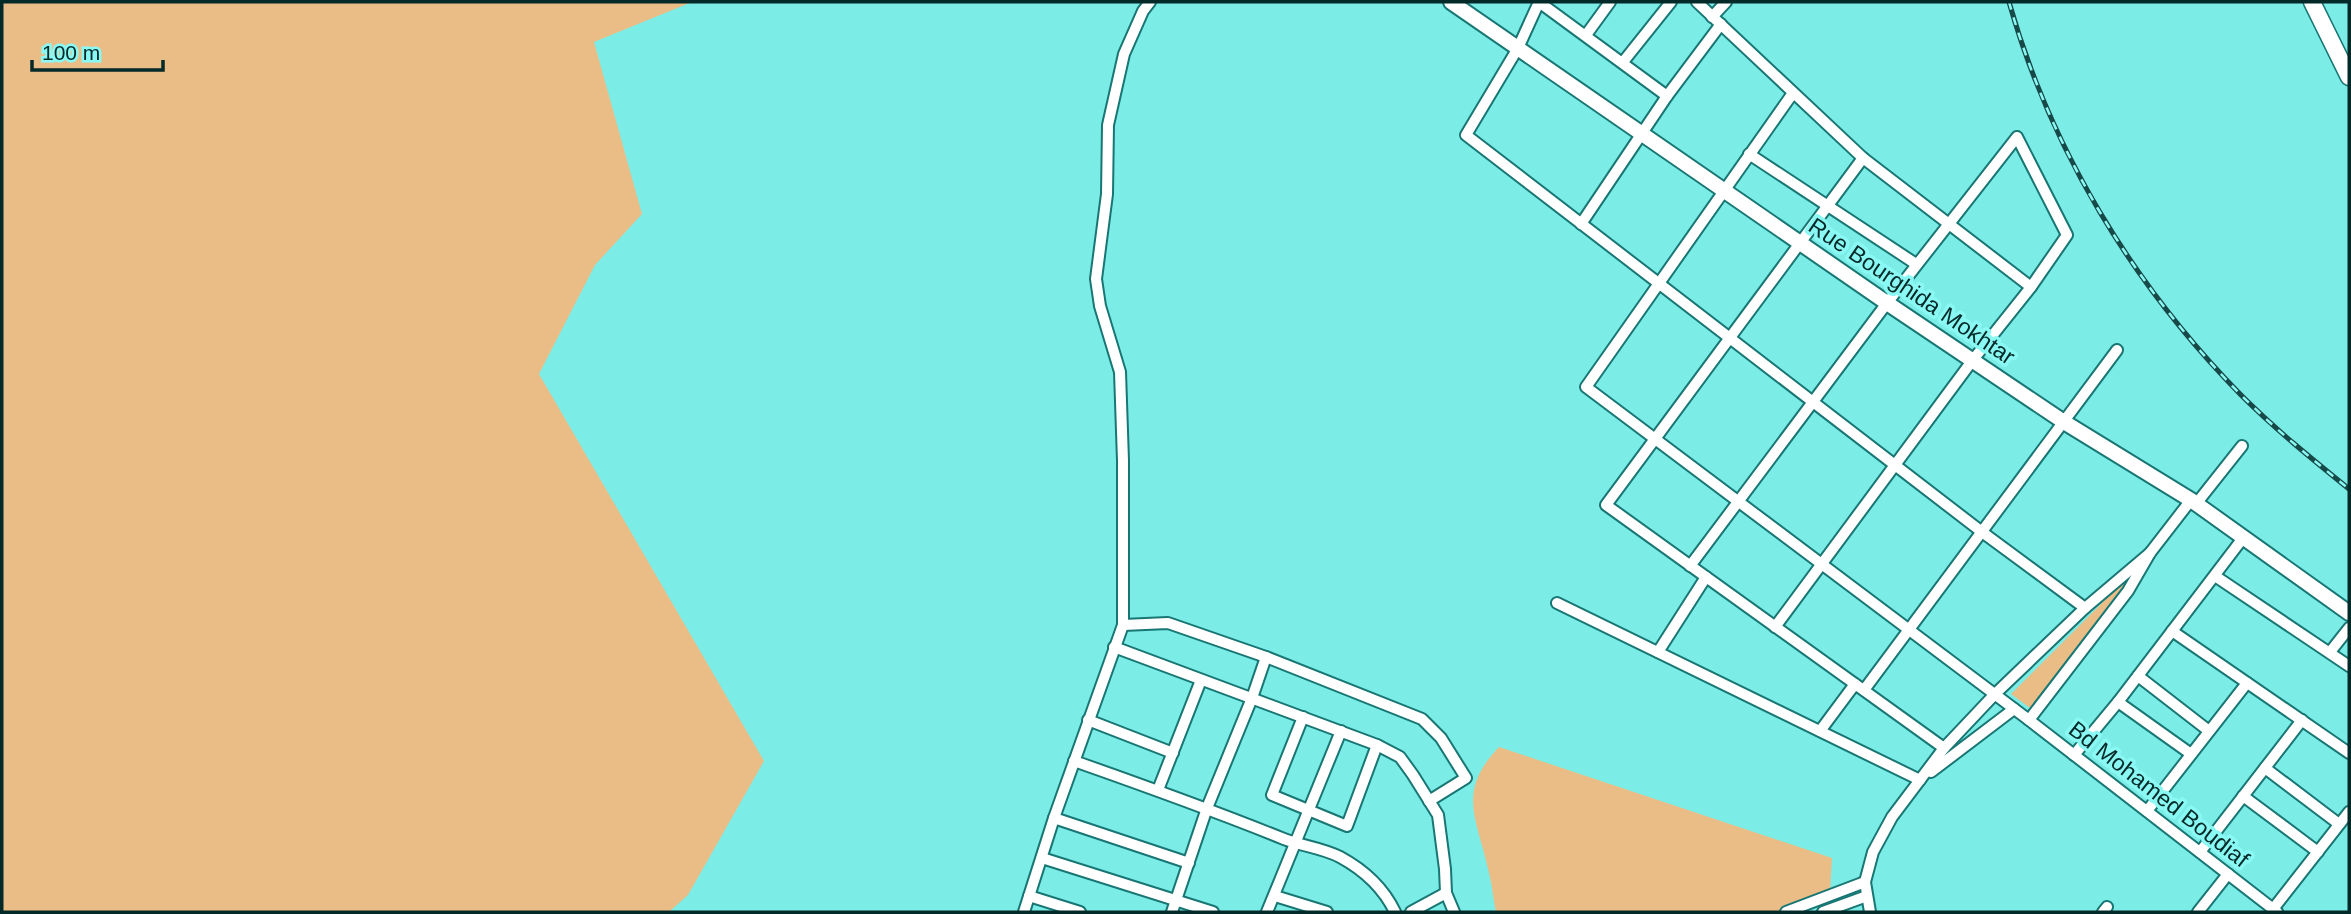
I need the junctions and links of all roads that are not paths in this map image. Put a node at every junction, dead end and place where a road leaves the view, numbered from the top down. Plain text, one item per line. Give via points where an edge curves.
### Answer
1 (1150, 2) edge
2 (1451, 2) edge
3 (1539, 2) edge
4 (1610, 2) edge
5 (1671, 2) edge
6 (1696, 2) edge
7 (1717, 2) edge
8 (1726, 2) edge
9 (2312, 2) edge
10 (1717, 20) junction
11 (1586, 35) junction
12 (1518, 48) junction
13 (1623, 62) junction
14 (2349, 77) edge
15 (1793, 93) junction
16 (1667, 96) junction
17 (1640, 135) junction
18 (1749, 154) junction
19 (1863, 158) junction
20 (1724, 190) junction
21 (1827, 206) junction
22 (1581, 224) junction
23 (1947, 225) junction
24 (1799, 242) junction
25 (1916, 264) junction
26 (1659, 284) junction
27 (2031, 287) junction
28 (1886, 303) junction
29 (1730, 338) junction
30 (2117, 350) dead end
31 (1972, 361) junction
32 (1812, 401) junction
33 (2064, 422) junction
34 (1655, 439) junction
35 (2242, 446) dead end
36 (1895, 465) junction
37 (1738, 501) junction
38 (2193, 502) junction
39 (1982, 532) junction
40 (2243, 538) junction
41 (2150, 553) junction
42 (1821, 564) junction
43 (1690, 566) junction
44 (2216, 576) junction
45 (1706, 577) junction
46 (1556, 603) dead end
47 (2085, 608) junction
48 (2349, 612) edge
49 (1123, 625) junction
50 (1775, 627) junction
51 (2349, 628) edge
52 (1909, 630) junction
53 (2172, 631) junction
54 (1114, 647) junction
55 (1658, 652) junction
56 (2330, 652) junction
57 (1266, 657) junction
58 (2349, 666) edge
59 (2138, 676) junction
60 (1201, 680) junction
61 (2247, 683) junction
62 (1860, 687) junction
63 (1995, 694) junction
64 (1252, 698) junction
65 (2118, 702) junction
66 (2014, 709) junction
67 (1303, 716) junction
68 (1088, 720) junction
69 (2029, 720) junction
70 (2302, 720) junction
71 (1340, 731) junction
72 (1820, 731) junction
73 (2209, 731) junction
74 (1377, 745) junction
75 (1944, 748) junction
76 (1173, 753) junction
77 (2349, 753) edge
78 (2191, 754) junction
79 (2074, 755) junction
80 (1074, 761) junction
81 (2265, 768) junction
82 (1920, 780) junction
83 (1158, 790) junction
84 (2243, 796) junction
85 (1429, 800) junction
86 (1207, 808) junction
87 (1309, 810) junction
88 (2147, 811) junction
89 (2349, 811) edge
90 (1054, 818) junction
91 (2339, 824) junction
92 (1295, 844) junction
93 (2200, 852) junction
94 (2318, 852) junction
95 (1042, 858) junction
96 (1189, 863) junction
97 (2228, 874) junction
98 (1865, 881) junction
99 (1446, 893) junction
100 (1029, 896) junction
101 (1275, 896) junction
102 (1863, 897) junction
103 (1176, 900) junction
104 (2275, 911) edge
105 (1024, 912) edge
106 (1080, 912) edge
107 (1172, 912) edge
108 (1213, 912) edge
109 (1267, 912) edge
110 (1328, 912) edge
111 (1395, 912) edge
112 (1411, 912) edge
113 (1454, 912) edge
114 (1786, 912) edge
115 (1823, 912) edge
116 (1862, 912) edge
117 (1870, 912) edge
118 (2198, 912) edge

1 - 49 street via 1124,54 1108,125 1107,194 1096,279 1120,372
2 - 12 main road, Rue Bourghida Mokhtar
3 - 11 street
3 - 12 street
4 - 11 street
5 - 13 street
6 - 10 street
7 - 10 street
8 - 10 street
9 - 14 main road
10 - 15 street
10 - 16 street
11 - 13 street
12 - 17 main road, Rue Bourghida Mokhtar
12 - 22 street via 1466,135
13 - 16 street
15 - 18 street
15 - 19 street
16 - 17 street
17 - 20 main road, Rue Bourghida Mokhtar
17 - 22 street
18 - 20 street
18 - 21 street
19 - 21 street
19 - 23 street
20 - 24 main road, Rue Bourghida Mokhtar
20 - 26 street
21 - 24 street
21 - 25 street
22 - 26 street
23 - 25 street
23 - 27 street
23 - 27 street via 2017,137 2067,235
24 - 28 main road, Rue Bourghida Mokhtar
24 - 29 street
25 - 28 street
26 - 29 street
26 - 34 street, Bd Mohamed Boudiaf via 1586,387
27 - 31 street
28 - 31 main road, Rue Bourghida Mokhtar
28 - 32 street
29 - 32 street
29 - 34 street
30 - 33 street
31 - 33 main road, Rue Bourghida Mokhtar
31 - 36 street
32 - 36 street
32 - 37 street
33 - 38 main road, Rue Bourghida Mokhtar
33 - 39 street
34 - 37 street, Bd Mohamed Boudiaf
34 - 43 street via 1606,505
35 - 38 street
36 - 39 street
36 - 42 street
37 - 42 street, Bd Mohamed Boudiaf
37 - 43 street
38 - 40 main road, Rue Bourghida Mokhtar
38 - 41 street
39 - 47 street
39 - 52 street
40 - 44 street
40 - 48 main road, Rue Bourghida Mokhtar
41 - 47 street
41 - 69 street via 2128,591
42 - 50 street
42 - 52 street, Bd Mohamed Boudiaf
43 - 45 street
44 - 53 street
44 - 56 street
45 - 50 street
45 - 55 street
46 - 55 street
47 - 63 street
49 - 54 street
49 - 57 street via 1168,623
50 - 62 street
51 - 56 street
52 - 62 street
52 - 63 street, Bd Mohamed Boudiaf
53 - 59 street
53 - 61 street
54 - 60 street
54 - 68 street
55 - 72 street
56 - 58 street
57 - 64 street
57 - 85 street via 1422,719 1441,738 1466,778
59 - 65 street
59 - 73 street
60 - 64 street
60 - 76 street
61 - 70 street
61 - 73 street
62 - 72 street
62 - 75 street
63 - 66 street, Bd Mohamed Boudiaf
63 - 75 street
64 - 67 street
64 - 86 street
65 - 78 street
65 - 79 street
66 - 69 street, Bd Mohamed Boudiaf
66 - 82 street
67 - 71 street
67 - 87 street via 1272,795
68 - 76 street
68 - 80 street
69 - 79 street, Bd Mohamed Boudiaf
70 - 77 street
70 - 81 street
71 - 74 street
71 - 87 street
72 - 82 street
73 - 78 street
74 - 85 street via 1400,757
74 - 87 street via 1347,826
75 - 82 street
76 - 83 street
78 - 88 street
79 - 88 street, Bd Mohamed Boudiaf
80 - 83 street
80 - 90 street
81 - 84 street
81 - 91 street
82 - 98 street via 1886,828
83 - 86 street
84 - 93 street
84 - 94 street
85 - 99 street via 1438,815
86 - 92 street
86 - 96 street
87 - 92 street
88 - 93 street, Bd Mohamed Boudiaf
89 - 91 street
90 - 95 street
90 - 96 street
91 - 94 street
92 - 101 street
92 - 111 street via 1338,856 1369,876
93 - 97 street, Bd Mohamed Boudiaf
94 - 104 street
95 - 100 street
95 - 103 street
96 - 103 street
97 - 104 street, Bd Mohamed Boudiaf
97 - 118 street
98 - 102 street
98 - 114 street
99 - 112 street
99 - 113 street
100 - 105 street
100 - 106 street
101 - 109 street
101 - 110 street
102 - 115 street
102 - 116 street
102 - 117 street
103 - 107 street
103 - 108 street

